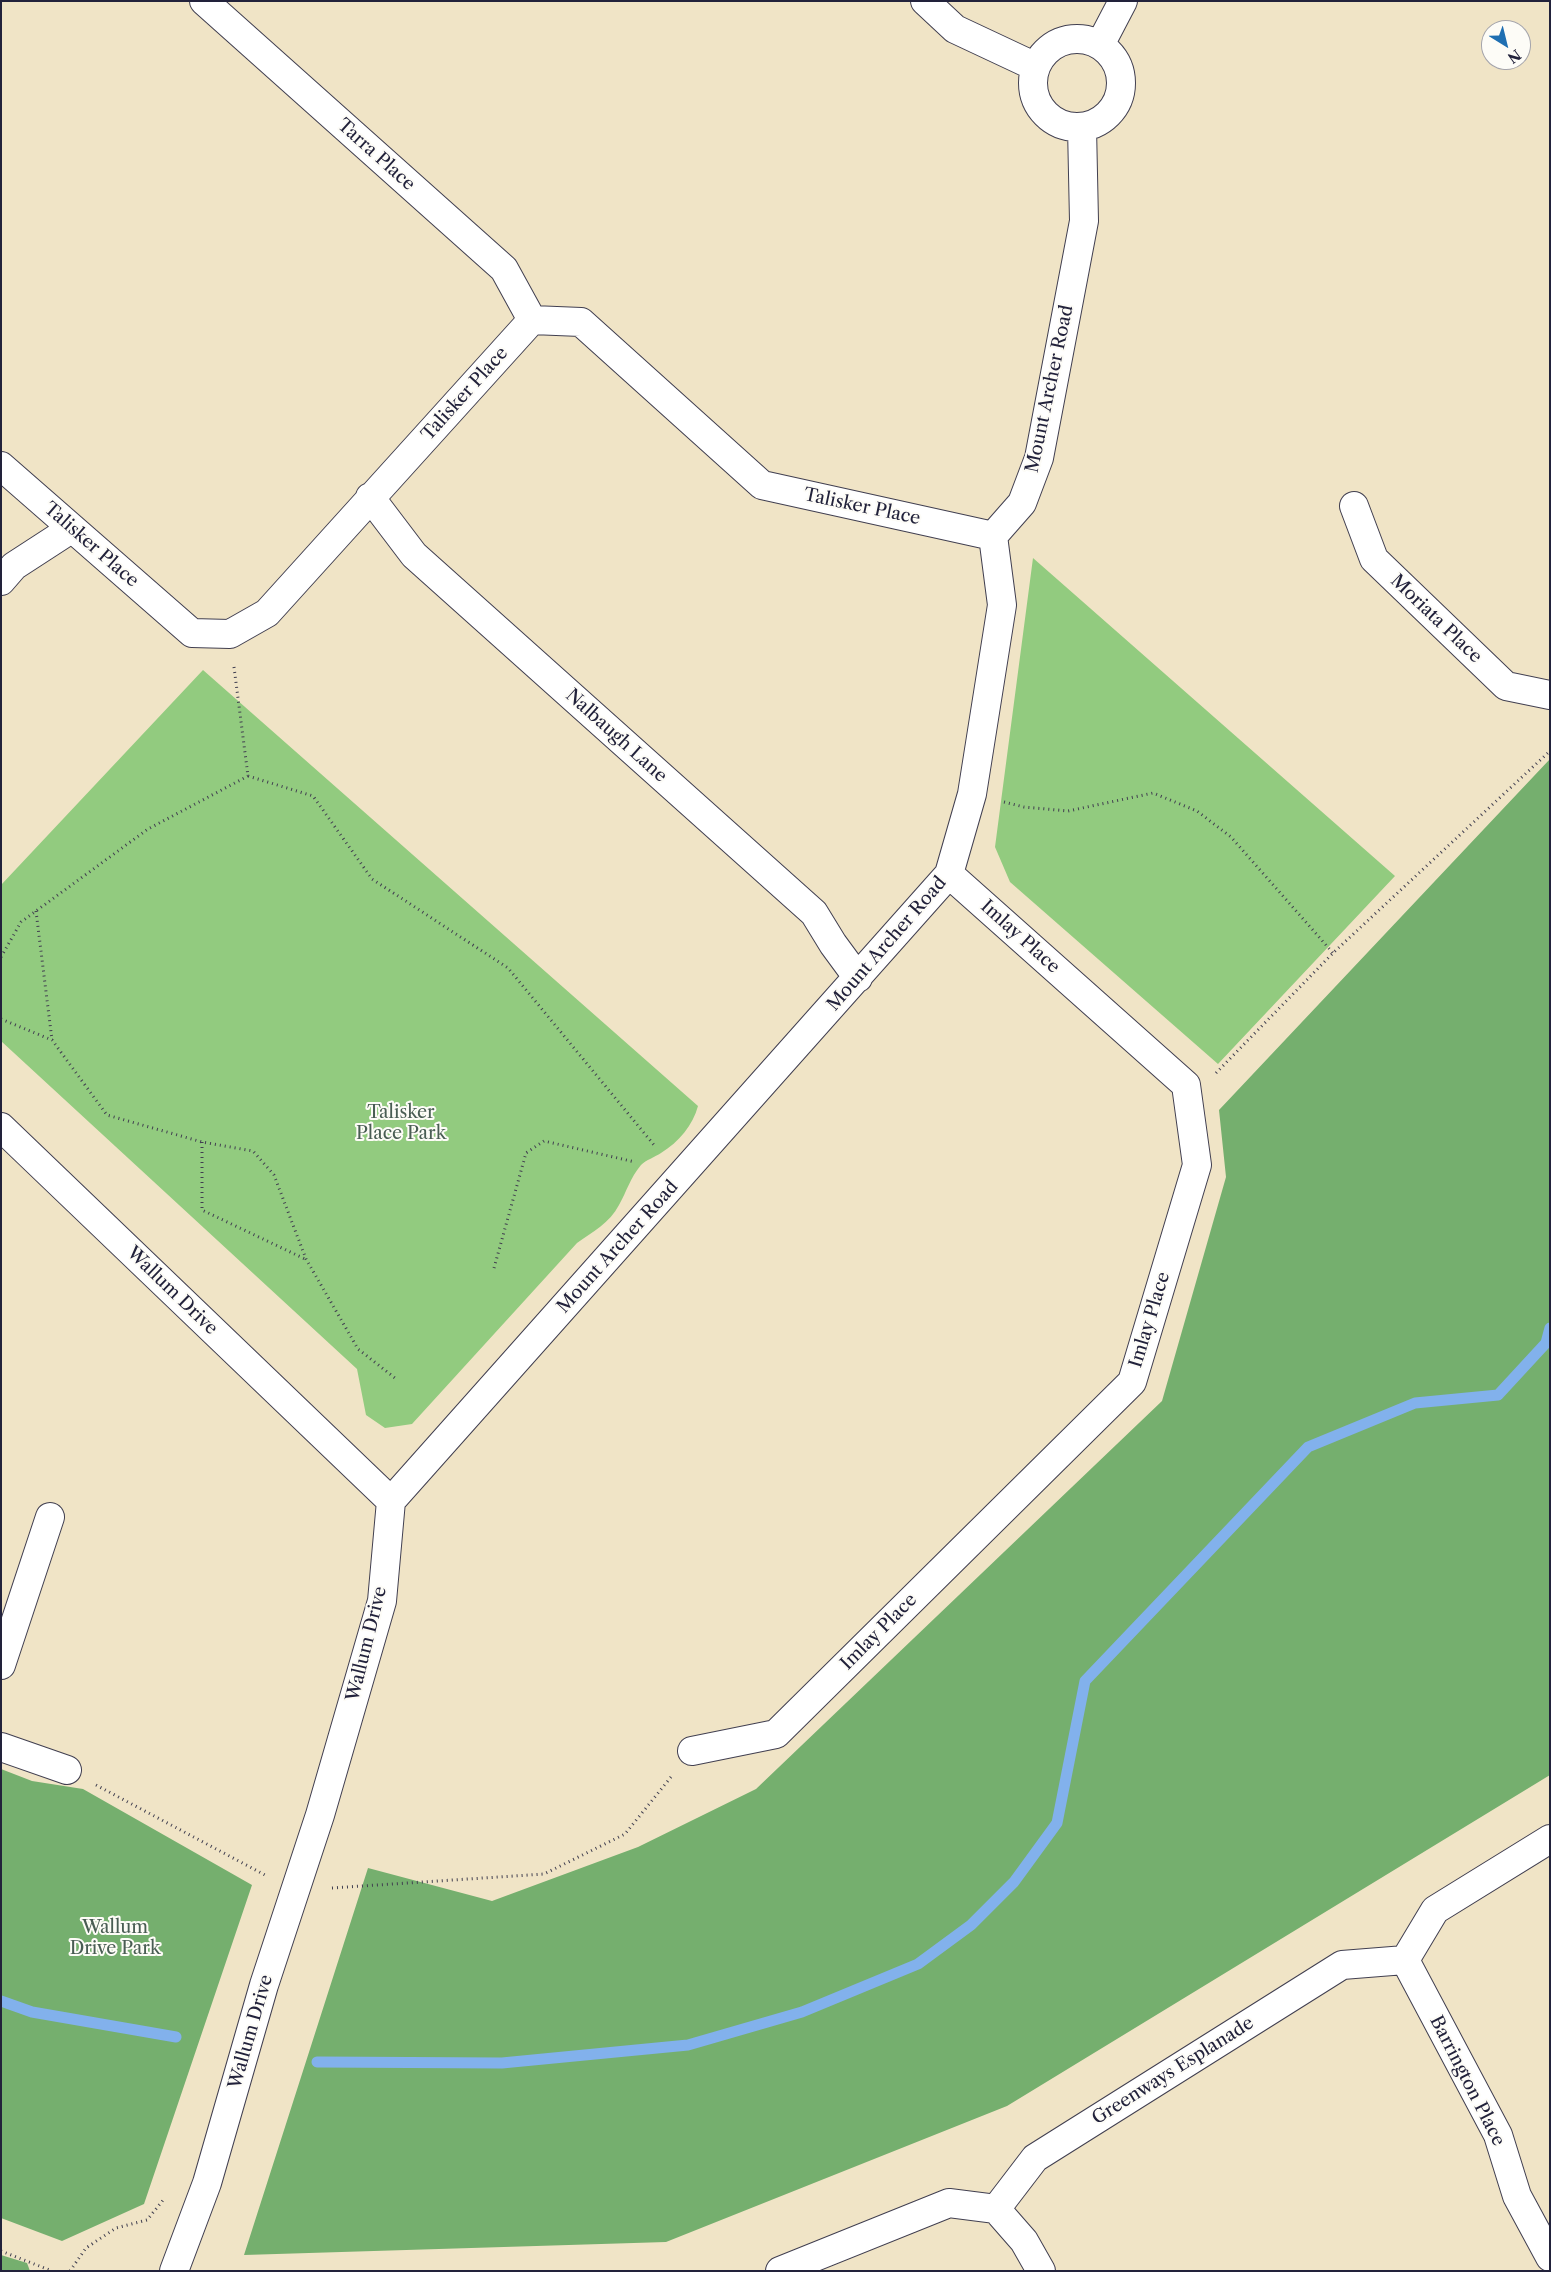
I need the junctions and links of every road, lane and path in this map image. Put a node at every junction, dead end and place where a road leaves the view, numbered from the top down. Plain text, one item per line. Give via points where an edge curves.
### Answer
1 (204, 1) edge
2 (925, 1) edge
3 (1123, 1) edge
4 (1100, 45) junction
5 (1036, 67) junction
6 (1082, 127) junction
7 (532, 320) junction
8 (1, 466) edge
9 (370, 497) junction
10 (1354, 506) dead end
11 (71, 529) junction
12 (993, 536) junction
13 (1, 581) edge
14 (230, 634) junction
15 (1550, 695) edge
16 (1550, 751) edge
17 (248, 776) junction
18 (972, 794) junction
19 (949, 874) junction
20 (36, 911) junction
21 (1333, 953) junction
22 (1, 957) edge
23 (858, 978) junction
24 (1, 1019) edge
25 (52, 1040) junction
26 (1186, 1085) junction
27 (1, 1127) edge
28 (202, 1142) junction
29 (654, 1145) dead end
30 (635, 1162) dead end
31 (306, 1259) junction
32 (494, 1268) dead end
33 (395, 1378) dead end
34 (391, 1501) junction
35 (50, 1517) dead end
36 (1, 1665) edge
37 (1, 1748) edge
38 (692, 1751) joint
39 (67, 1770) joint
40 (1550, 1839) edge
41 (294, 1890) junction
42 (1405, 1960) junction
43 (165, 2198) dead end
44 (996, 2209) junction
45 (1, 2251) edge
46 (1550, 2257) edge
47 (52, 2271) edge
48 (70, 2271) edge
49 (174, 2271) edge
50 (780, 2271) edge
51 (1041, 2271) edge

1 - 7 street, Tarra Place via 504,269
2 - 5 street via 955,29
3 - 4 street
4 - 5 street via 1076,39 1061,42 1048,50
4 - 6 street via 1114,58 1120,71 1118,101 1098,122
5 - 6 street via 1033,89 1045,114 1057,123
6 - 12 street, Mount Archer Road via 1084,221 1039,458 1022,503
7 - 9 street, Talisker Place
7 - 12 street, Talisker Place via 581,322 762,485
8 - 11 street, Talisker Place
9 - 14 street, Talisker Place via 267,613
9 - 23 street, Nalbaugh Lane via 414,555 814,913
10 - 15 street, Moriata Place via 1374,560 1506,686
11 - 13 street via 14,566
11 - 14 street, Talisker Place via 192,633
12 - 18 street, Mount Archer Road via 1002,605
14 - 17 path
16 - 21 path
17 - 20 path via 148,829
17 - 29 path via 313,796 372,879 508,968
18 - 19 street, Mount Archer Road
18 - 21 path via 1024,807 1068,812 1153,793 1197,811 1231,837
19 - 23 street, Mount Archer Road
19 - 26 street, Imlay Place
20 - 22 path via 21,922
20 - 25 path
21 - 26 path via 1219,1072
23 - 34 street, Mount Archer Road
24 - 25 path
25 - 28 path via 106,1115
26 - 38 street, Imlay Place via 1197,1165 1132,1382 776,1734
27 - 34 street, Wallum Drive
28 - 31 path via 253,1152 274,1175
28 - 31 path via 202,1210
30 - 32 path via 544,1140 526,1153
31 - 33 path via 358,1348
34 - 41 street, Wallum Drive via 382,1601 320,1815
35 - 36 street
37 - 39 street
38 - 41 path via 624,1834 544,1874
39 - 41 path
40 - 42 street via 1435,1910
41 - 49 street, Wallum Drive via 207,2182
42 - 44 street, Greenways Esplanade via 1342,1965 1035,2158
42 - 46 street, Barrington Place via 1498,2135 1517,2196
43 - 48 path via 147,2220 116,2228 86,2248
44 - 50 street via 949,2203
44 - 51 street via 1024,2241
45 - 47 path

